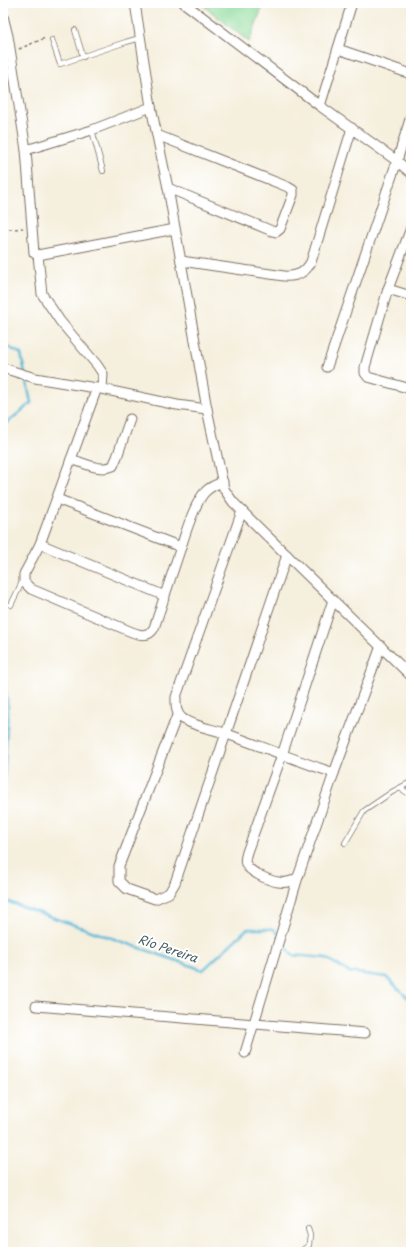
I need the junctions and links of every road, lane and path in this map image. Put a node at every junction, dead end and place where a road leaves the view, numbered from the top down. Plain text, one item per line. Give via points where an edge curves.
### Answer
1 (135, 3) edge
2 (184, 3) edge
3 (352, 3) edge
4 (3, 16) edge
5 (75, 30) dead end
6 (140, 38) junction
7 (52, 40) joint
8 (338, 49) junction
9 (11, 53) junction
10 (83, 57) junction
11 (411, 74) edge
12 (151, 106) junction
13 (320, 106) junction
14 (411, 116) edge
15 (352, 128) junction
16 (92, 130) junction
17 (158, 136) junction
18 (26, 150) junction
19 (397, 161) junction
20 (102, 171) dead end
21 (411, 173) edge
22 (168, 188) junction
23 (31, 226) junction
24 (411, 228) edge
25 (3, 229) edge
26 (175, 229) junction
27 (38, 255) junction
28 (181, 262) junction
29 (388, 289) junction
30 (411, 296) edge
31 (3, 368) edge
32 (327, 368) dead end
33 (99, 388) junction
34 (411, 389) edge
35 (207, 409) junction
36 (130, 419) dead end
37 (72, 460) junction
38 (223, 482) junction
39 (57, 499) junction
40 (242, 511) junction
41 (40, 544) junction
42 (181, 547) junction
43 (287, 555) junction
44 (24, 580) junction
45 (165, 596) junction
46 (334, 600) junction
47 (11, 605) dead end
48 (380, 646) junction
49 (411, 676) edge
50 (178, 714) junction
51 (226, 734) junction
52 (282, 755) junction
53 (334, 773) junction
54 (411, 782) edge
55 (400, 788) junction
56 (411, 795) edge
57 (345, 843) dead end
58 (298, 877) junction
59 (36, 1006) dead end
60 (253, 1024) junction
61 (364, 1033) dead end
62 (244, 1053) dead end
63 (308, 1229) dead end
64 (300, 1252) edge

1 - 6 street
2 - 13 street
3 - 8 street
4 - 9 street
5 - 10 lane
6 - 10 lane
6 - 12 street
7 - 9 path via 47,37
7 - 10 lane via 60,64
8 - 11 street
8 - 13 street
9 - 18 street
12 - 16 street
12 - 17 street
13 - 15 street
14 - 19 street
15 - 19 street
15 - 28 street via 311,262 304,272 297,276 284,276
16 - 18 street
16 - 20 lane
17 - 22 street
17 - 22 street via 288,187 293,190 293,194 280,229 276,232
18 - 23 street
19 - 21 street
19 - 32 street
22 - 26 street
23 - 25 path
23 - 27 street via 32,250
24 - 29 street
26 - 27 street
26 - 28 street
27 - 33 street via 42,294 60,321 103,374
28 - 35 street
29 - 30 street
29 - 34 street via 364,373 368,377
31 - 33 street via 35,378
33 - 35 street
33 - 37 street
35 - 38 street
36 - 37 street via 113,466 97,467
37 - 39 street
38 - 40 street via 227,494
38 - 42 street via 206,491 199,500
39 - 41 street
39 - 42 street
40 - 43 street
40 - 50 street via 176,697
41 - 44 street via 24,574
41 - 45 street
42 - 45 street
43 - 46 street
43 - 51 street
44 - 45 street via 31,589 142,635 153,631
44 - 47 lane
46 - 48 street
46 - 52 street
48 - 49 street
48 - 53 street
50 - 51 street via 194,724
50 - 51 street via 119,866 119,881 127,889 155,899 169,894 175,884
51 - 52 street
52 - 53 street
52 - 58 street via 245,861 249,869 255,873 277,882 289,882
53 - 58 street
54 - 55 lane
55 - 56 lane
55 - 57 lane via 364,811
58 - 60 street
59 - 60 street
60 - 61 street
60 - 62 street
63 - 64 lane via 309,1245

